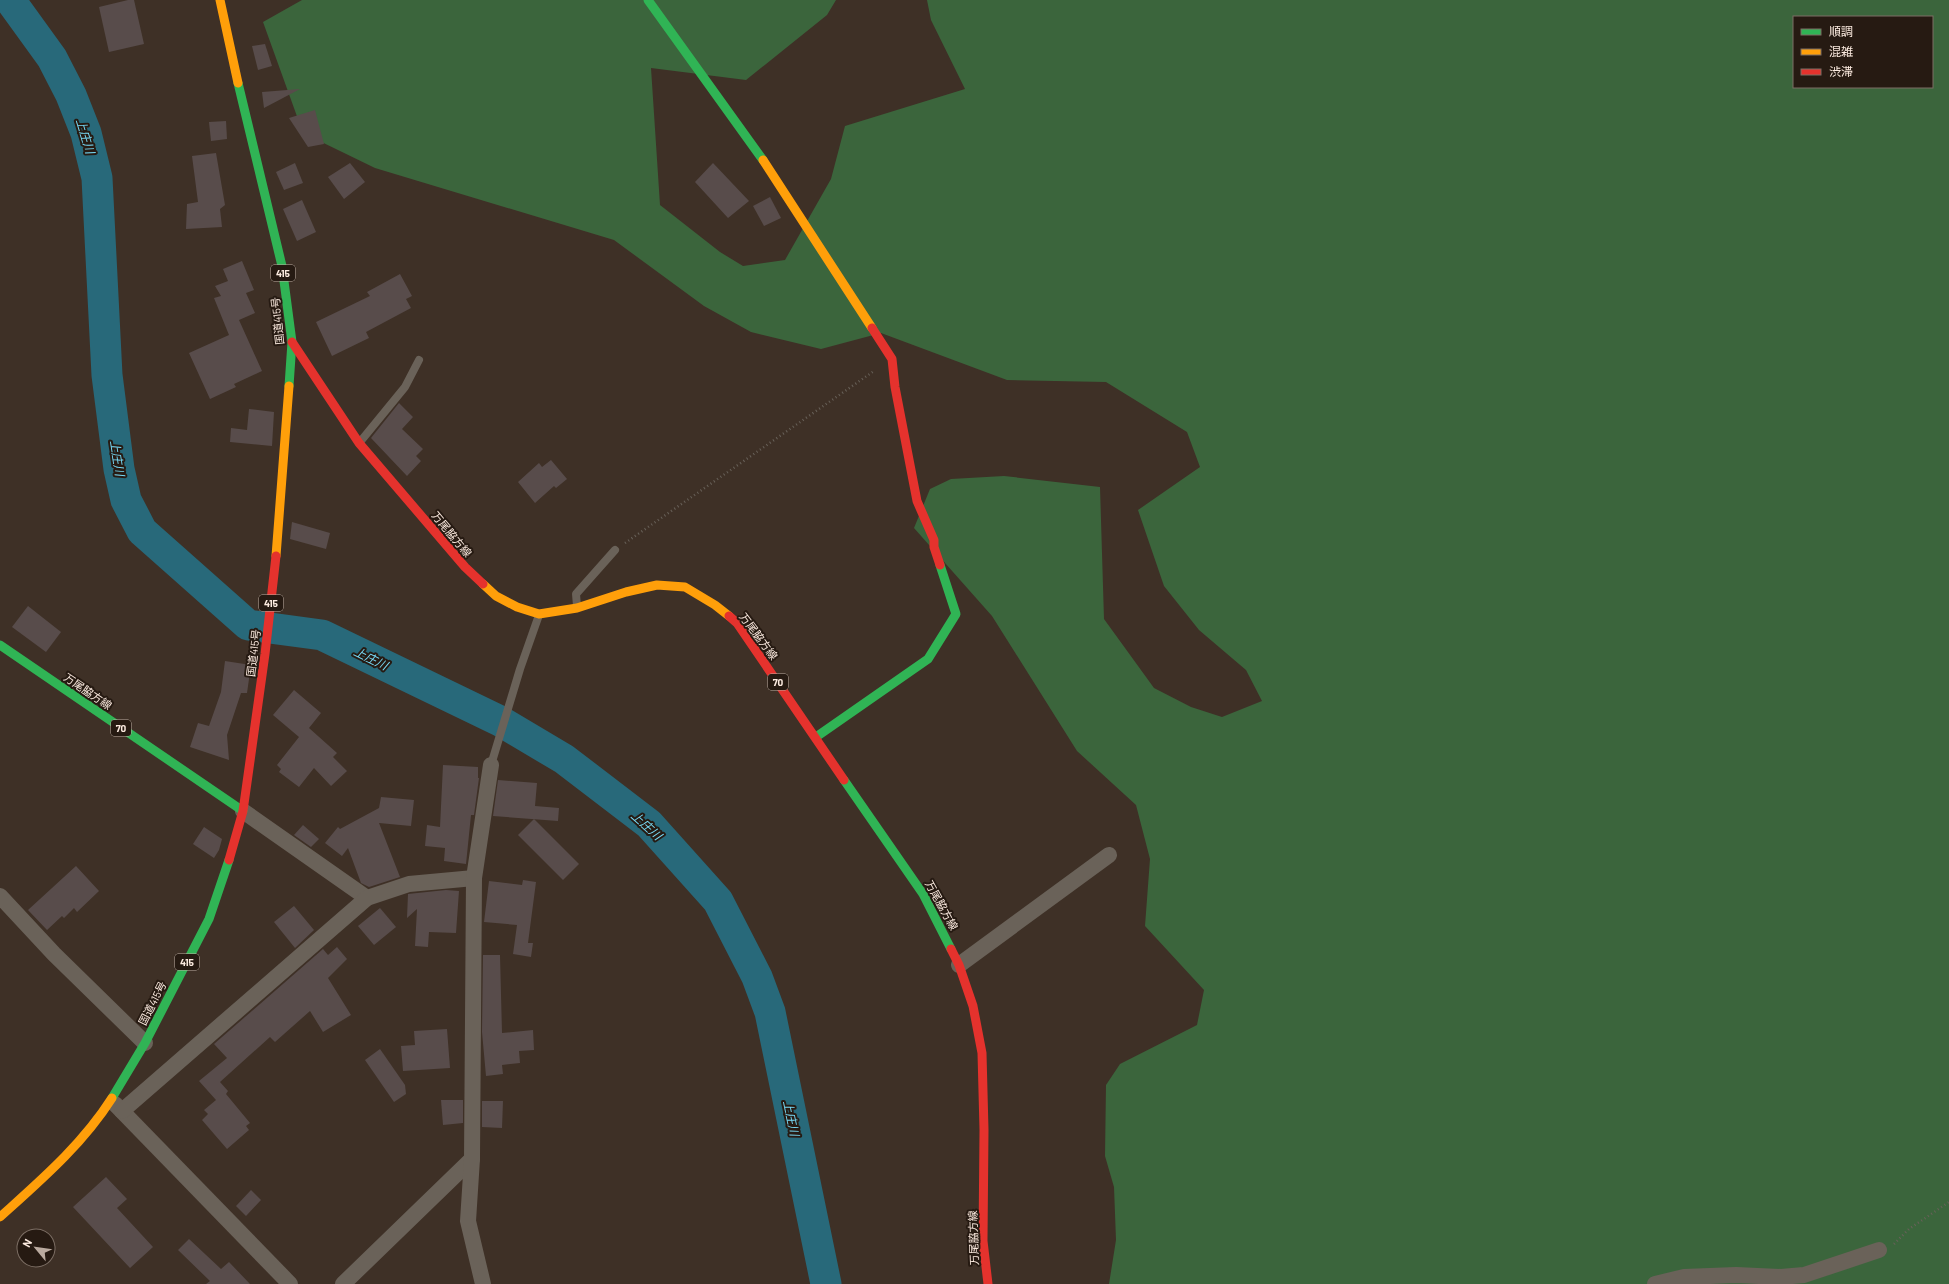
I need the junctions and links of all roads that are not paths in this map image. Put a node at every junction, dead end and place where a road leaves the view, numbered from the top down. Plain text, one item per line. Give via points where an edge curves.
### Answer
1 (220, 0) edge
2 (648, 0) edge
3 (292, 342) junction
4 (418, 360) dead end
5 (359, 443) junction
6 (615, 550) road end
7 (577, 608) junction
8 (539, 614) junction
9 (0, 645) edge
10 (816, 737) junction
11 (491, 765) joint
12 (243, 811) junction
13 (1108, 855) dead end
14 (474, 878) junction
15 (0, 896) edge
16 (367, 898) junction
17 (959, 964) junction
18 (145, 1043) junction
19 (111, 1100) junction
20 (122, 1111) junction
21 (472, 1159) junction
22 (0, 1217) edge
23 (1878, 1250) road end
24 (290, 1284) edge
25 (343, 1284) edge
26 (483, 1284) edge
27 (988, 1284) edge
28 (1655, 1284) edge

1 - 3 main road, 国道415号 / 415 via 282,266
2 - 10 main road via 775,176 892,359 895,387 918,501 934,540 956,614 928,659
3 - 5 main road, 万尾脇方線 / 70
3 - 12 main road, 国道415号 / 415 via 276,553
4 - 5 lane via 405,388
5 - 8 main road, 万尾脇方線 / 70 via 465,567 496,596 517,608
6 - 7 lane via 576,594
7 - 8 main road, 万尾脇方線 / 70
7 - 10 main road, 万尾脇方線 / 70 via 657,585 685,587 700,594 737,623
8 - 11 lane
9 - 12 main road, 万尾脇方線 / 70
10 - 17 main road, 万尾脇方線 / 70 via 923,894
11 - 14 street
12 - 16 street
12 - 18 main road, 国道415号 / 415 via 209,919
13 - 17 street
14 - 16 street via 409,884
14 - 21 street
15 - 18 street via 54,954
16 - 20 street
17 - 27 main road, 万尾脇方線 / 70 via 973,1006 982,1052 983,1241
18 - 19 main road, 国道415号 / 415
19 - 20 street
19 - 22 main road, 国道415号 / 415 via 86,1134 58,1165
20 - 24 street
21 - 25 street
21 - 26 street via 468,1220
23 - 28 street via 1804,1275 1781,1277 1736,1274 1684,1277

